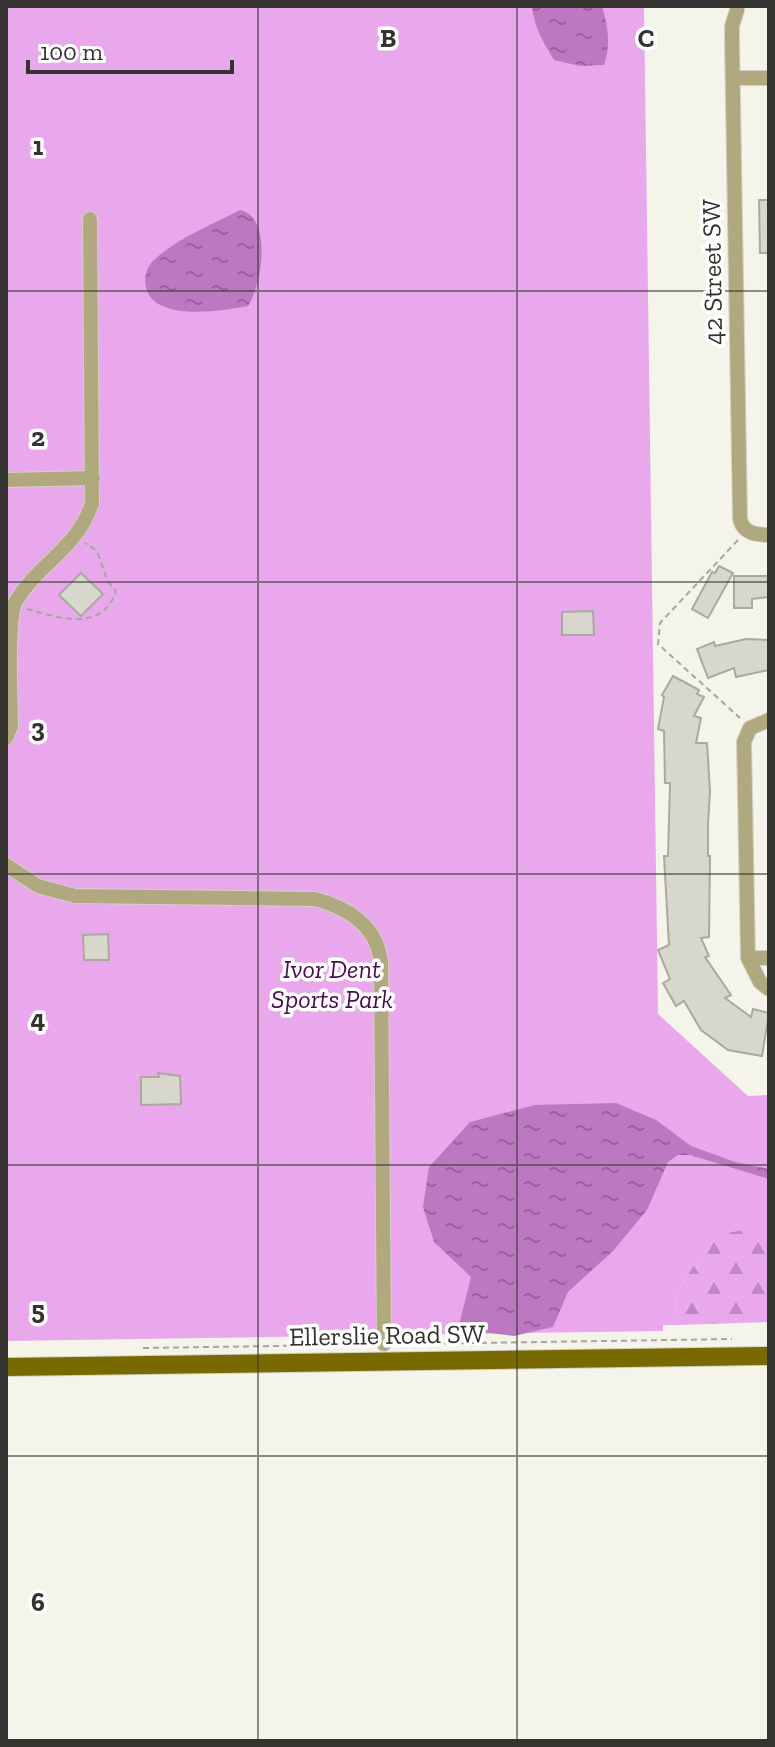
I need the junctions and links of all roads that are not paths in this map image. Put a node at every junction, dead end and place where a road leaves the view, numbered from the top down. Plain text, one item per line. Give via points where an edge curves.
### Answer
1 (737, 10) dead end
2 (733, 78) junction
3 (769, 78) edge
4 (90, 219) dead end
5 (93, 478) junction
6 (6, 480) edge
7 (769, 535) edge
8 (769, 720) edge
9 (6, 738) edge
10 (6, 865) edge
11 (748, 958) junction
12 (769, 958) edge
13 (769, 989) edge
14 (384, 1344) road end
15 (769, 1356) edge
16 (6, 1367) edge

1 - 2 street, 42 Street SW via 732,26
2 - 3 street
2 - 7 street, 42 Street SW via 740,519 747,531
4 - 5 street
5 - 6 street
5 - 9 street via 92,503 81,530 14,606 11,726
8 - 11 street via 750,728 744,742
10 - 14 street via 38,886 75,896 315,899 346,911 371,933 381,962
11 - 12 street
11 - 13 street
15 - 16 main road, Ellerslie Road SW

